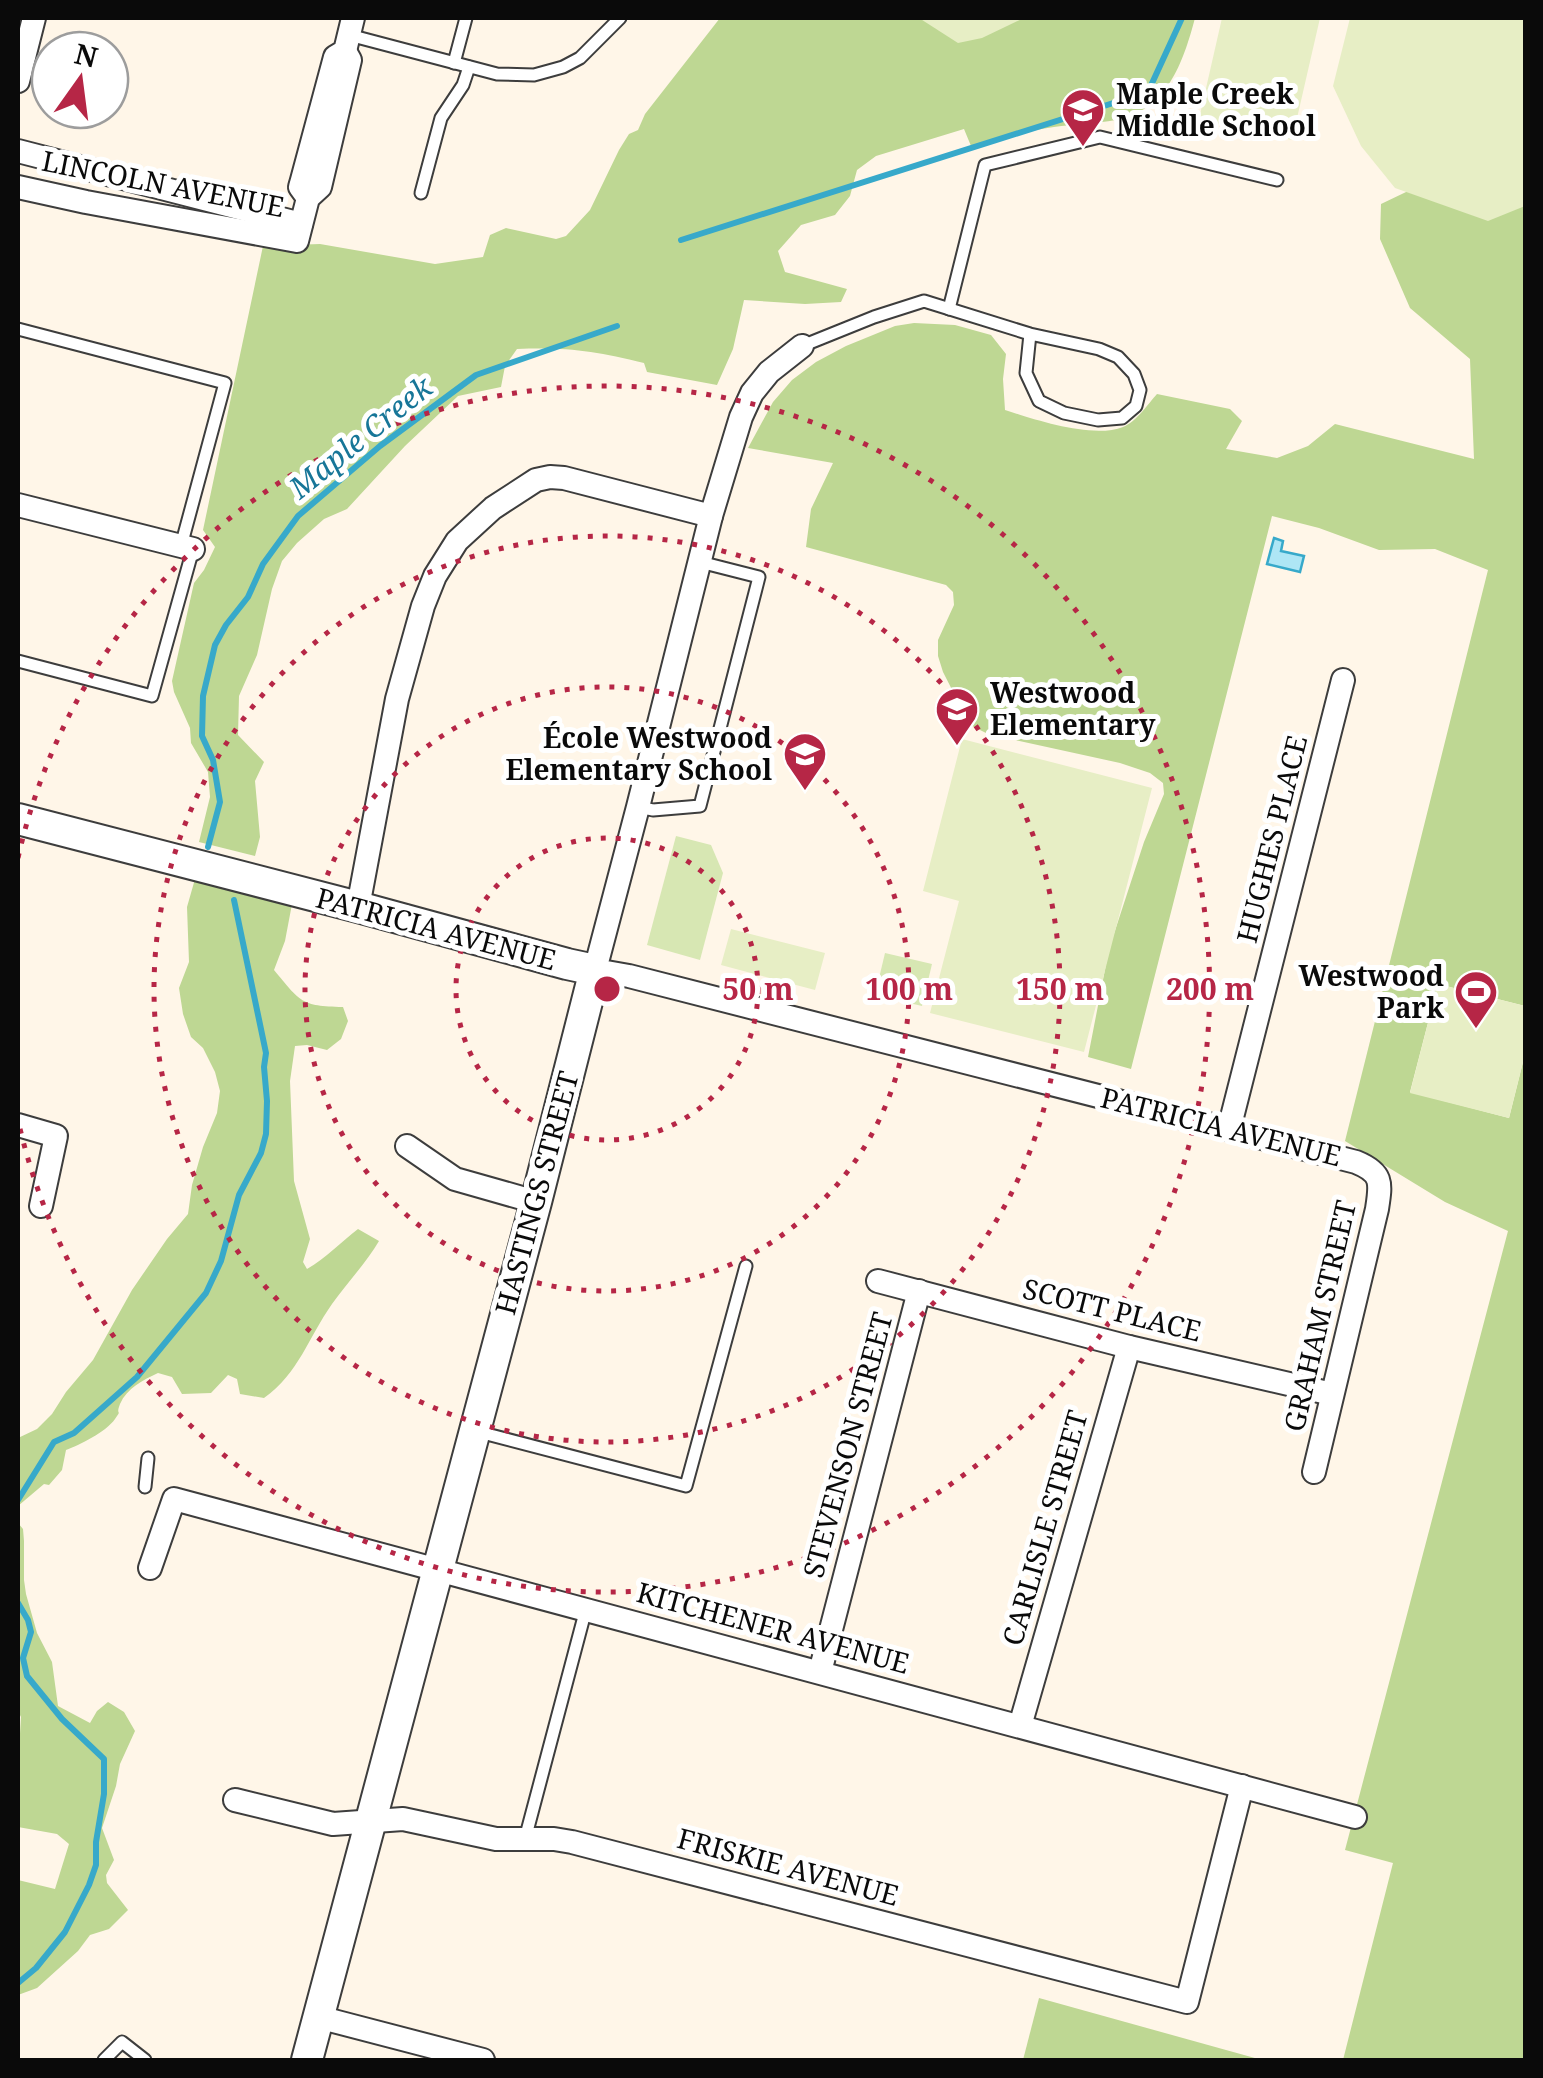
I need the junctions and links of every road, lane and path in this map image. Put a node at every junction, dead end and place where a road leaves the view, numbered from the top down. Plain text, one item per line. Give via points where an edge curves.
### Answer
1 (34, 18) edge
2 (466, 18) edge
3 (620, 18) edge
4 (349, 35) edge
5 (454, 63) junction
6 (468, 67) junction
7 (18, 81) edge
8 (18, 151) edge
9 (1277, 180) dead end
10 (18, 187) edge
11 (422, 193) dead end
12 (299, 232) junction
13 (949, 309) junction
14 (18, 329) edge
15 (1030, 334) junction
16 (802, 346) joint
17 (18, 505) edge
18 (711, 516) junction
19 (187, 548) junction
20 (700, 562) junction
21 (18, 661) edge
22 (1343, 680) dead end
23 (638, 807) junction
24 (18, 818) edge
25 (358, 906) junction
26 (595, 970) junction
27 (18, 1125) edge
28 (1229, 1129) junction
29 (407, 1146) dead end
30 (1376, 1173) joint
31 (536, 1202) junction
32 (40, 1206) dead end
33 (746, 1266) dead end
34 (878, 1281) dead end
35 (919, 1292) junction
36 (1129, 1346) junction
37 (1332, 1394) junction
38 (474, 1431) junction
39 (148, 1458) dead end
40 (1314, 1472) dead end
41 (145, 1487) dead end
42 (150, 1568) dead end
43 (437, 1568) junction
44 (586, 1609) junction
45 (820, 1672) junction
46 (1020, 1726) junction
47 (1242, 1786) junction
48 (235, 1800) dead end
49 (1355, 1817) dead end
50 (370, 1822) junction
51 (525, 1839) junction
52 (318, 2017) junction
53 (104, 2060) edge
54 (145, 2060) edge
55 (307, 2060) edge
56 (484, 2060) edge

1 - 7 street
2 - 5 lane
3 - 6 lane via 580,58 554,70 510,75
4 - 5 lane
4 - 12 street via 335,57 300,188 308,198
5 - 6 lane
6 - 11 lane via 441,118
8 - 12 street, LINCOLN AVENUE
9 - 13 lane via 1100,138 985,165
10 - 12 street, LINCOLN AVENUE
13 - 15 lane
13 - 16 lane via 924,301
14 - 19 lane via 224,383
15 - 15 lane via 1026,374 1039,401 1098,420 1122,418 1136,406 1140,390 1118,357
16 - 18 street, HASTINGS STREET via 752,394
17 - 19 street
18 - 20 street, HASTINGS STREET
18 - 25 street via 550,476 472,525 435,576 423,606 396,698
19 - 21 lane via 152,696
20 - 23 street, HASTINGS STREET
20 - 23 lane via 759,576 700,806
22 - 28 street, HUGHES PLACE
23 - 26 street, HASTINGS STREET
24 - 25 street, PATRICIA AVENUE
25 - 26 street, PATRICIA AVENUE
26 - 28 street, PATRICIA AVENUE
26 - 31 street, HASTINGS STREET
27 - 32 street via 56,1136
28 - 30 street, PATRICIA AVENUE
29 - 31 street via 455,1179
30 - 37 street, GRAHAM STREET via 1376,1209
31 - 38 street, HASTINGS STREET
33 - 38 lane via 686,1486
34 - 35 street, SCOTT PLACE
35 - 36 street, SCOTT PLACE
35 - 45 street, STEVENSON STREET
36 - 37 street, SCOTT PLACE
36 - 46 street, CARLISLE STREET
37 - 40 street, GRAHAM STREET
38 - 43 street, HASTINGS STREET
39 - 41 lane
42 - 43 street, KITCHENER AVENUE via 174,1500
43 - 44 street, KITCHENER AVENUE
43 - 50 street, HASTINGS STREET
44 - 45 street, KITCHENER AVENUE
44 - 51 lane
45 - 46 street, KITCHENER AVENUE
46 - 47 street, KITCHENER AVENUE
47 - 49 street, KITCHENER AVENUE
47 - 51 street, FRISKIE AVENUE via 1186,2002 572,1842
48 - 50 street, FRISKIE AVENUE via 333,1824
50 - 51 street, FRISKIE AVENUE via 403,1819 480,1837
50 - 52 street, HASTINGS STREET
52 - 55 street, HASTINGS STREET
52 - 56 street
53 - 54 lane via 122,2042

